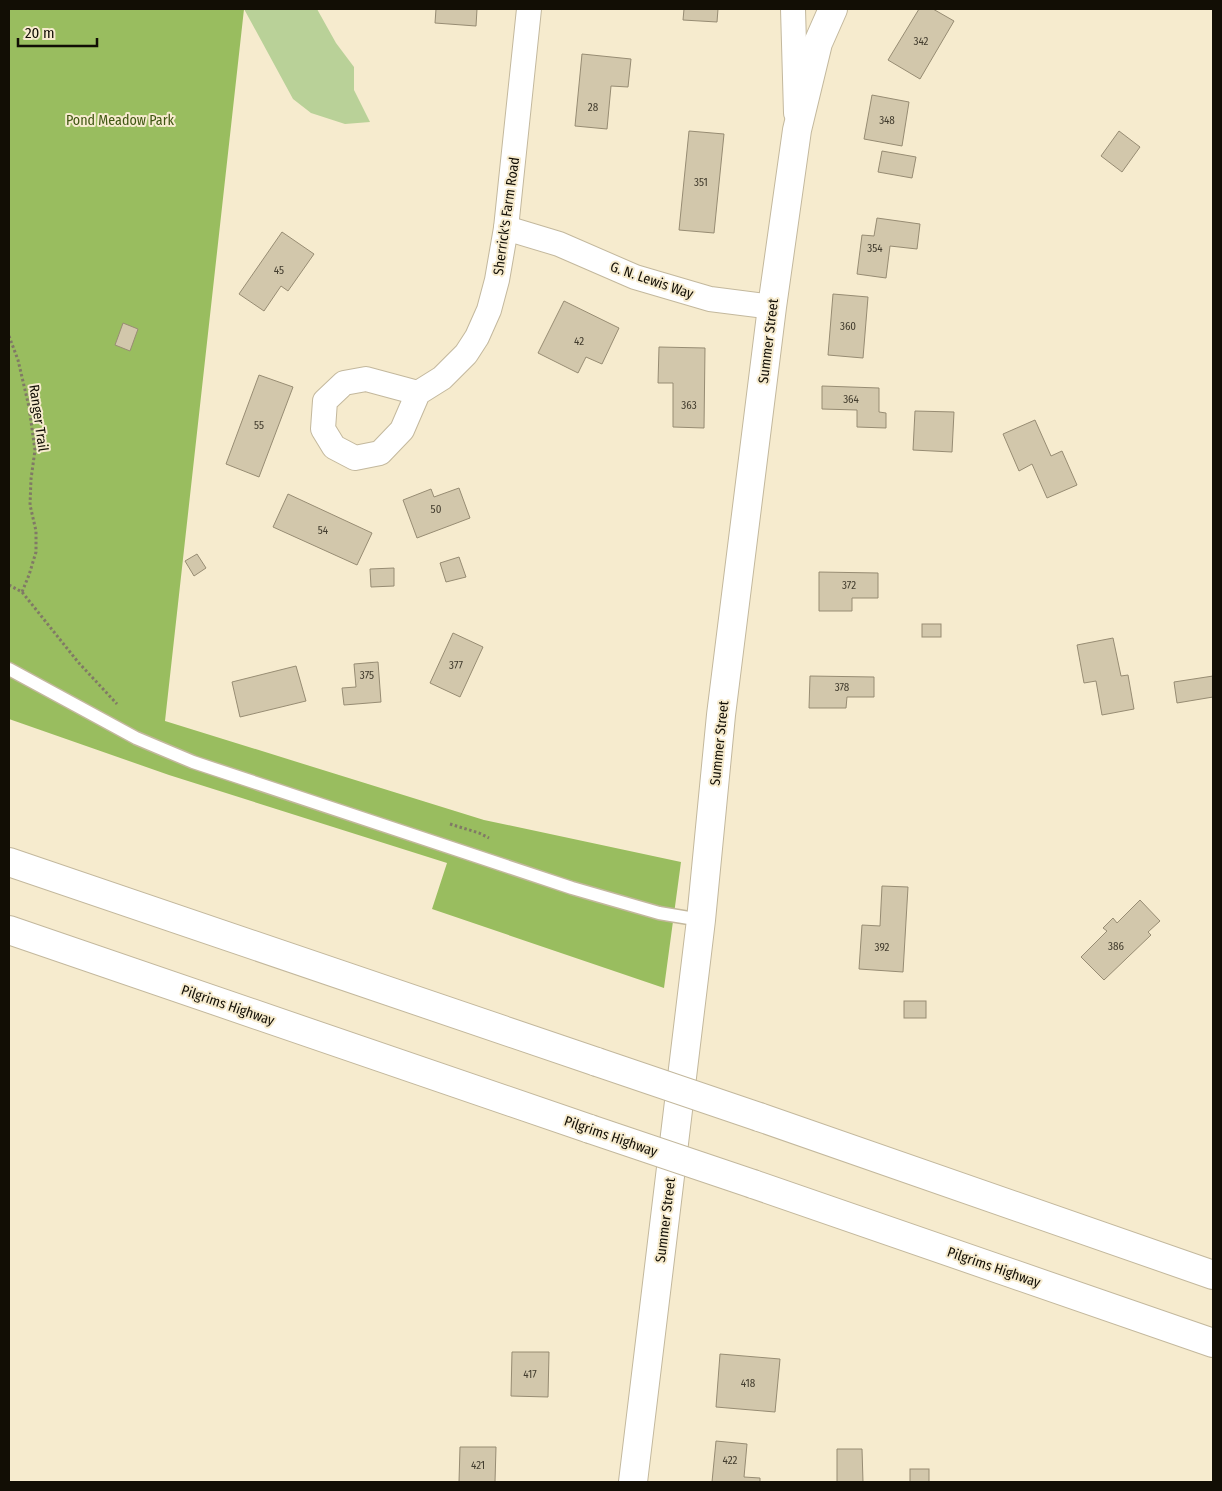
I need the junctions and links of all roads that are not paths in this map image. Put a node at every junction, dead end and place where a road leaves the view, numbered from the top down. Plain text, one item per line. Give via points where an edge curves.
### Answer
1 (529, 9) edge
2 (793, 9) edge
3 (833, 9) edge
4 (797, 130) junction
5 (506, 228) junction
6 (772, 307) junction
7 (418, 393) dead end
8 (9, 669) edge
9 (9, 862) edge
10 (700, 920) junction
11 (9, 930) edge
12 (1213, 1275) edge
13 (1213, 1344) edge
14 (634, 1482) edge

1 - 5 street, Sherrick's Farm Road
2 - 4 street
3 - 4 main road, Summer Street via 818,43
4 - 6 main road, Summer Street
5 - 6 street, G. N. Lewis Way via 559,244 635,277 710,299
5 - 7 street, Sherrick's Farm Road via 493,295 478,337 442,378
6 - 10 main road, Summer Street
8 - 10 lane via 136,738 193,762 572,888 659,913
9 - 12 main road, bridge
10 - 14 main road, Summer Street
11 - 13 main road, Pilgrims Highway, bridge

